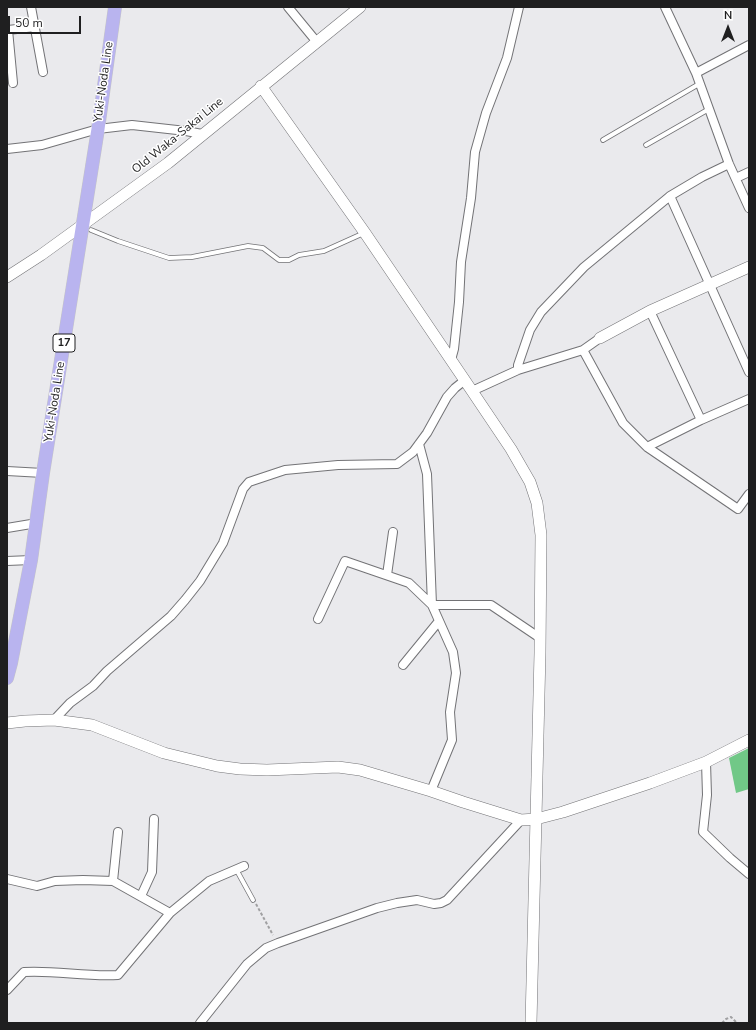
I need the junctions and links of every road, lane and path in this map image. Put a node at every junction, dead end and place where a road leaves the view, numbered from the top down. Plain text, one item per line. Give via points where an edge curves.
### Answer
1 (31, 7) edge
2 (115, 7) edge
3 (288, 7) edge
4 (360, 7) edge
5 (519, 7) edge
6 (665, 7) edge
7 (35, 27) junction
8 (316, 41) junction
9 (749, 46) edge
10 (44, 72) dead end
11 (696, 73) junction
12 (13, 83) dead end
13 (700, 83) junction
14 (261, 86) junction
15 (709, 109) junction
16 (98, 129) junction
17 (202, 134) junction
18 (603, 140) dead end
19 (646, 145) dead end
20 (7, 149) edge
21 (729, 164) junction
22 (749, 172) edge
23 (736, 178) junction
24 (670, 196) junction
25 (749, 208) edge
26 (87, 228) junction
27 (365, 233) junction
28 (749, 267) edge
29 (7, 277) edge
30 (710, 284) junction
31 (650, 310) junction
32 (600, 338) joint
33 (583, 350) junction
34 (450, 360) junction
35 (518, 370) junction
36 (749, 372) edge
37 (465, 380) junction
38 (472, 391) junction
39 (749, 399) edge
40 (701, 420) junction
41 (419, 444) junction
42 (647, 447) junction
43 (7, 471) edge
44 (44, 474) junction
45 (749, 494) edge
46 (37, 523) junction
47 (7, 528) edge
48 (393, 532) dead end
49 (31, 560) junction
50 (7, 561) edge
51 (387, 575) junction
52 (432, 604) junction
53 (318, 619) dead end
54 (439, 621) junction
55 (540, 638) junction
56 (403, 665) dead end
57 (7, 678) edge
58 (54, 720) junction
59 (7, 723) edge
60 (749, 740) edge
61 (706, 762) junction
62 (431, 791) junction
63 (154, 819) dead end
64 (521, 820) junction
65 (536, 820) junction
66 (118, 832) dead end
67 (240, 868) joint
68 (749, 874) edge
69 (7, 879) edge
70 (113, 881) junction
71 (141, 896) junction
72 (253, 900) joint
73 (170, 912) junction
74 (278, 943) junction
75 (7, 990) edge
76 (200, 1023) edge
77 (531, 1023) edge
78 (722, 1023) edge
79 (737, 1023) edge

1 - 7 street
2 - 16 main road, Yuki-Noda Line / 17
3 - 8 street
4 - 8 street, Old Waka-Sakai Line
5 - 34 street via 507,58 486,113 475,152 461,262 454,349
6 - 11 street
7 - 10 street
7 - 12 street via 8,30
8 - 14 street, Old Waka-Sakai Line
9 - 11 street
11 - 13 street
13 - 15 street
13 - 18 lane
14 - 17 street, Old Waka-Sakai Line
14 - 27 street
15 - 19 lane
15 - 21 street
16 - 17 street via 132,124
16 - 20 street via 42,145
16 - 26 main road, Yuki-Noda Line / 17
17 - 26 street, Old Waka-Sakai Line
21 - 23 street
21 - 24 street
22 - 23 street
23 - 25 street
24 - 30 street
24 - 35 street via 584,267 541,312 530,330
26 - 27 lane via 169,258 192,257 248,246 263,248 279,260 324,251
26 - 29 street, Old Waka-Sakai Line
26 - 44 main road, Yuki-Noda Line / 17
27 - 34 street
28 - 30 street
30 - 31 street
30 - 36 street
31 - 32 street
31 - 40 street
32 - 33 street
33 - 35 street
33 - 42 street via 623,423
34 - 37 street
35 - 38 street
37 - 38 street
37 - 41 street via 448,397
38 - 55 street via 530,482 537,503 541,535
39 - 40 street
40 - 42 street
41 - 52 street via 427,474
41 - 58 street via 397,464 338,465 286,470 249,482 243,489 223,543 188,596 171,616 93,686 70,703
42 - 45 street via 738,509
43 - 44 street
44 - 46 main road, Yuki-Noda Line / 17
46 - 47 street
46 - 49 main road, Yuki-Noda Line / 17
48 - 51 street
49 - 50 street
49 - 57 main road, Yuki-Noda Line / 17
51 - 52 street via 409,583
51 - 53 street via 346,561
52 - 54 street
52 - 55 street via 491,604
54 - 56 street
54 - 62 street via 452,652 456,673 450,712 452,740
55 - 65 street
58 - 59 street
58 - 62 street via 92,725 164,753 217,766 267,770 338,767 360,770
60 - 61 street
61 - 65 street
61 - 68 street via 704,832
62 - 64 street
63 - 71 street via 152,872
64 - 65 street
64 - 74 street via 448,900 434,904 416,900 377,908
65 - 77 street
66 - 70 street
67 - 72 lane
67 - 73 street via 209,881
69 - 70 street via 37,886 55,881
70 - 71 street
71 - 73 street
72 - 74 path
73 - 75 street via 118,975 24,972
74 - 76 street via 266,948 247,964
78 - 79 path via 731,1017

